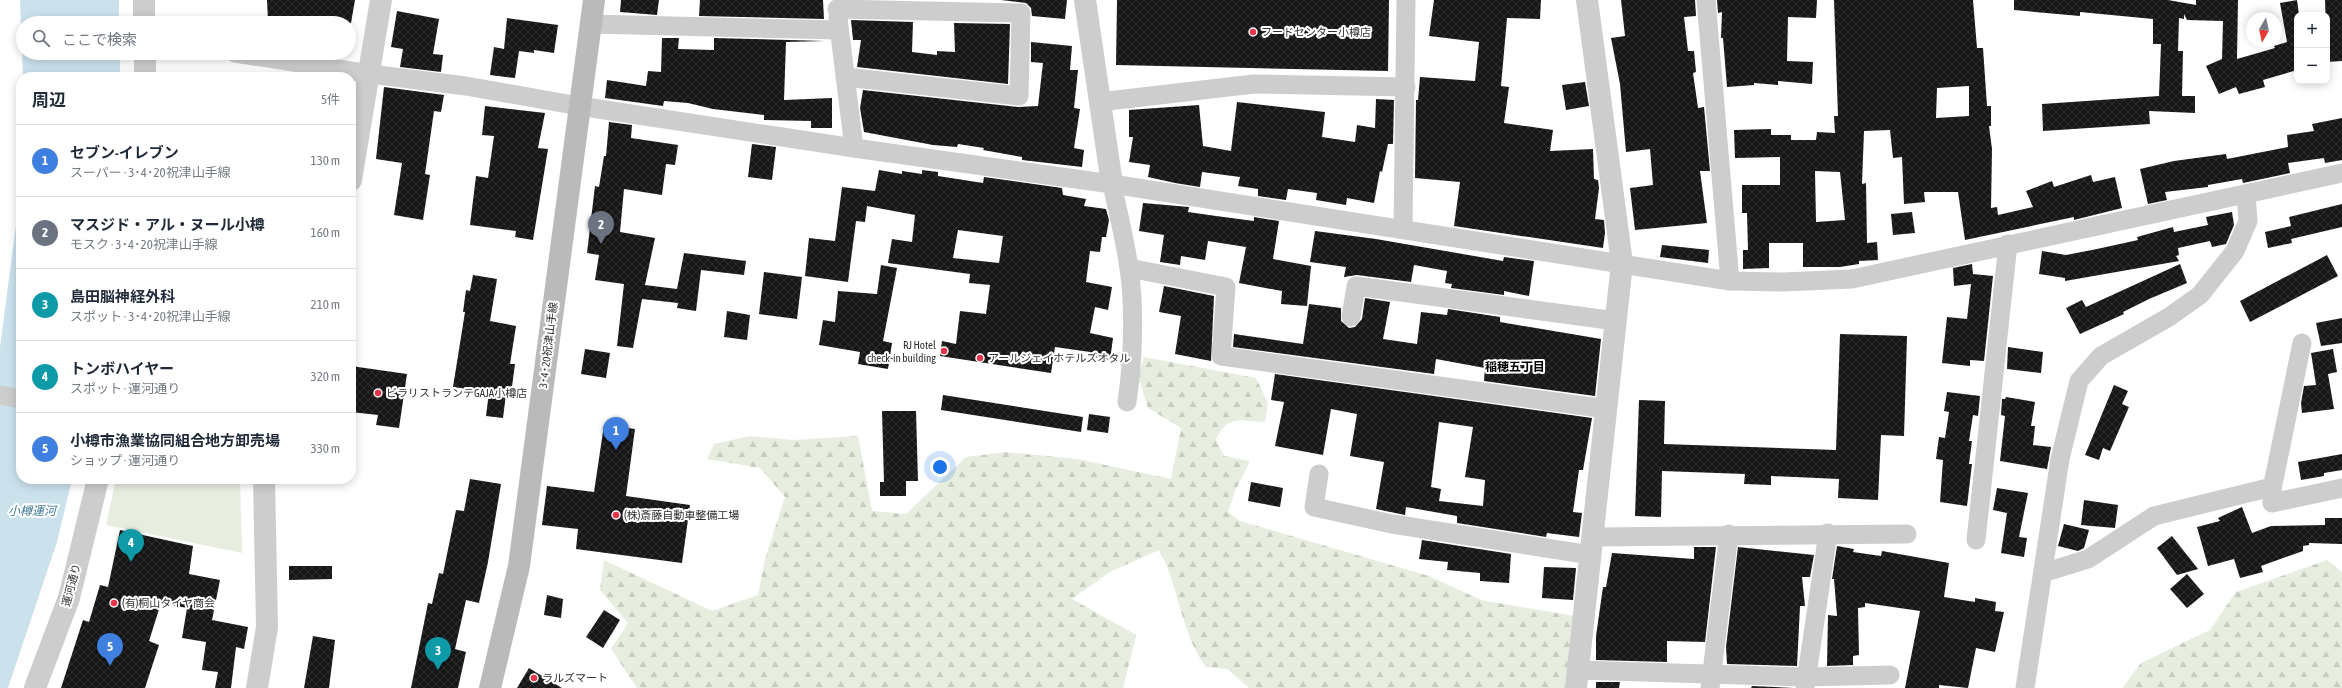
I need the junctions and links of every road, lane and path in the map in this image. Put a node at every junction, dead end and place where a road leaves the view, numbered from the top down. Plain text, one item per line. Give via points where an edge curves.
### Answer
1 (144, 0) edge
2 (381, 0) edge
3 (594, 0) edge
4 (1085, 0) edge
5 (1406, 0) edge
6 (1587, 0) edge
7 (1706, 0) edge
8 (836, 5) edge
9 (144, 16) edge
10 (591, 24) junction
11 (839, 30) junction
12 (145, 60) edge
13 (280, 60) edge
14 (145, 72) edge
15 (370, 74) junction
16 (845, 76) junction
17 (1406, 87) junction
18 (1099, 102) junction
19 (579, 106) junction
20 (854, 148) junction
21 (356, 152) edge
22 (2342, 173) edge
23 (1112, 184) junction
24 (2246, 194) junction
25 (1403, 228) junction
26 (2008, 244) junction
27 (1622, 263) junction
28 (1129, 268) junction
29 (1730, 281) junction
30 (1351, 317) dead end
31 (1616, 321) junction
32 (2302, 343) dead end
33 (1, 395) edge
34 (16, 398) edge
35 (1127, 402) dead end
36 (1607, 409) junction
37 (1319, 474) dead end
38 (97, 484) edge
39 (264, 484) edge
40 (2342, 488) edge
41 (2272, 489) junction
42 (1730, 534) junction
43 (1828, 534) junction
44 (1907, 534) dead end
45 (1976, 540) dead end
46 (1592, 546) junction
47 (2043, 573) junction
48 (1890, 676) dead end
49 (1577, 679) edge
50 (1711, 681) edge
51 (1806, 683) edge
52 (35, 688) edge
53 (257, 688) edge
54 (490, 688) edge
55 (2025, 688) edge

1 - 9 street
2 - 15 street
3 - 10 main road, 3･4･20祝津山手線
4 - 18 street
5 - 17 street
6 - 27 street
7 - 29 street
8 - 11 street
8 - 16 street via 1021,13 1019,96
10 - 11 street
10 - 19 main road, 3･4･20祝津山手線
11 - 16 street
12 - 14 street
13 - 15 street
15 - 19 street via 466,86
15 - 21 street
16 - 20 street
17 - 18 street via 1254,84
17 - 25 street
18 - 23 street
19 - 20 street
19 - 54 main road, 3･4･20祝津山手線 via 519,566
20 - 23 street
22 - 24 street
23 - 25 street
23 - 28 street
24 - 26 street
24 - 47 street via 2248,221 2235,251 2200,294 2169,318 2102,356 2079,381 2060,459
25 - 27 street
26 - 29 street via 1852,279
26 - 45 street
27 - 29 street
27 - 31 street
28 - 35 street via 1132,292
28 - 36 street via 1226,287 1221,356
30 - 31 street via 1356,286
31 - 36 street
32 - 41 street
33 - 34 street
36 - 46 street
37 - 46 street via 1314,507 1392,524
38 - 52 street, 運河通り via 69,598
39 - 53 street via 267,627
40 - 41 street via 2272,503
41 - 47 street via 2154,516 2088,559
42 - 43 street
42 - 46 street
42 - 50 street
43 - 44 street
43 - 51 street
46 - 49 street
47 - 55 street
48 - 51 street
49 - 50 street
50 - 51 street

